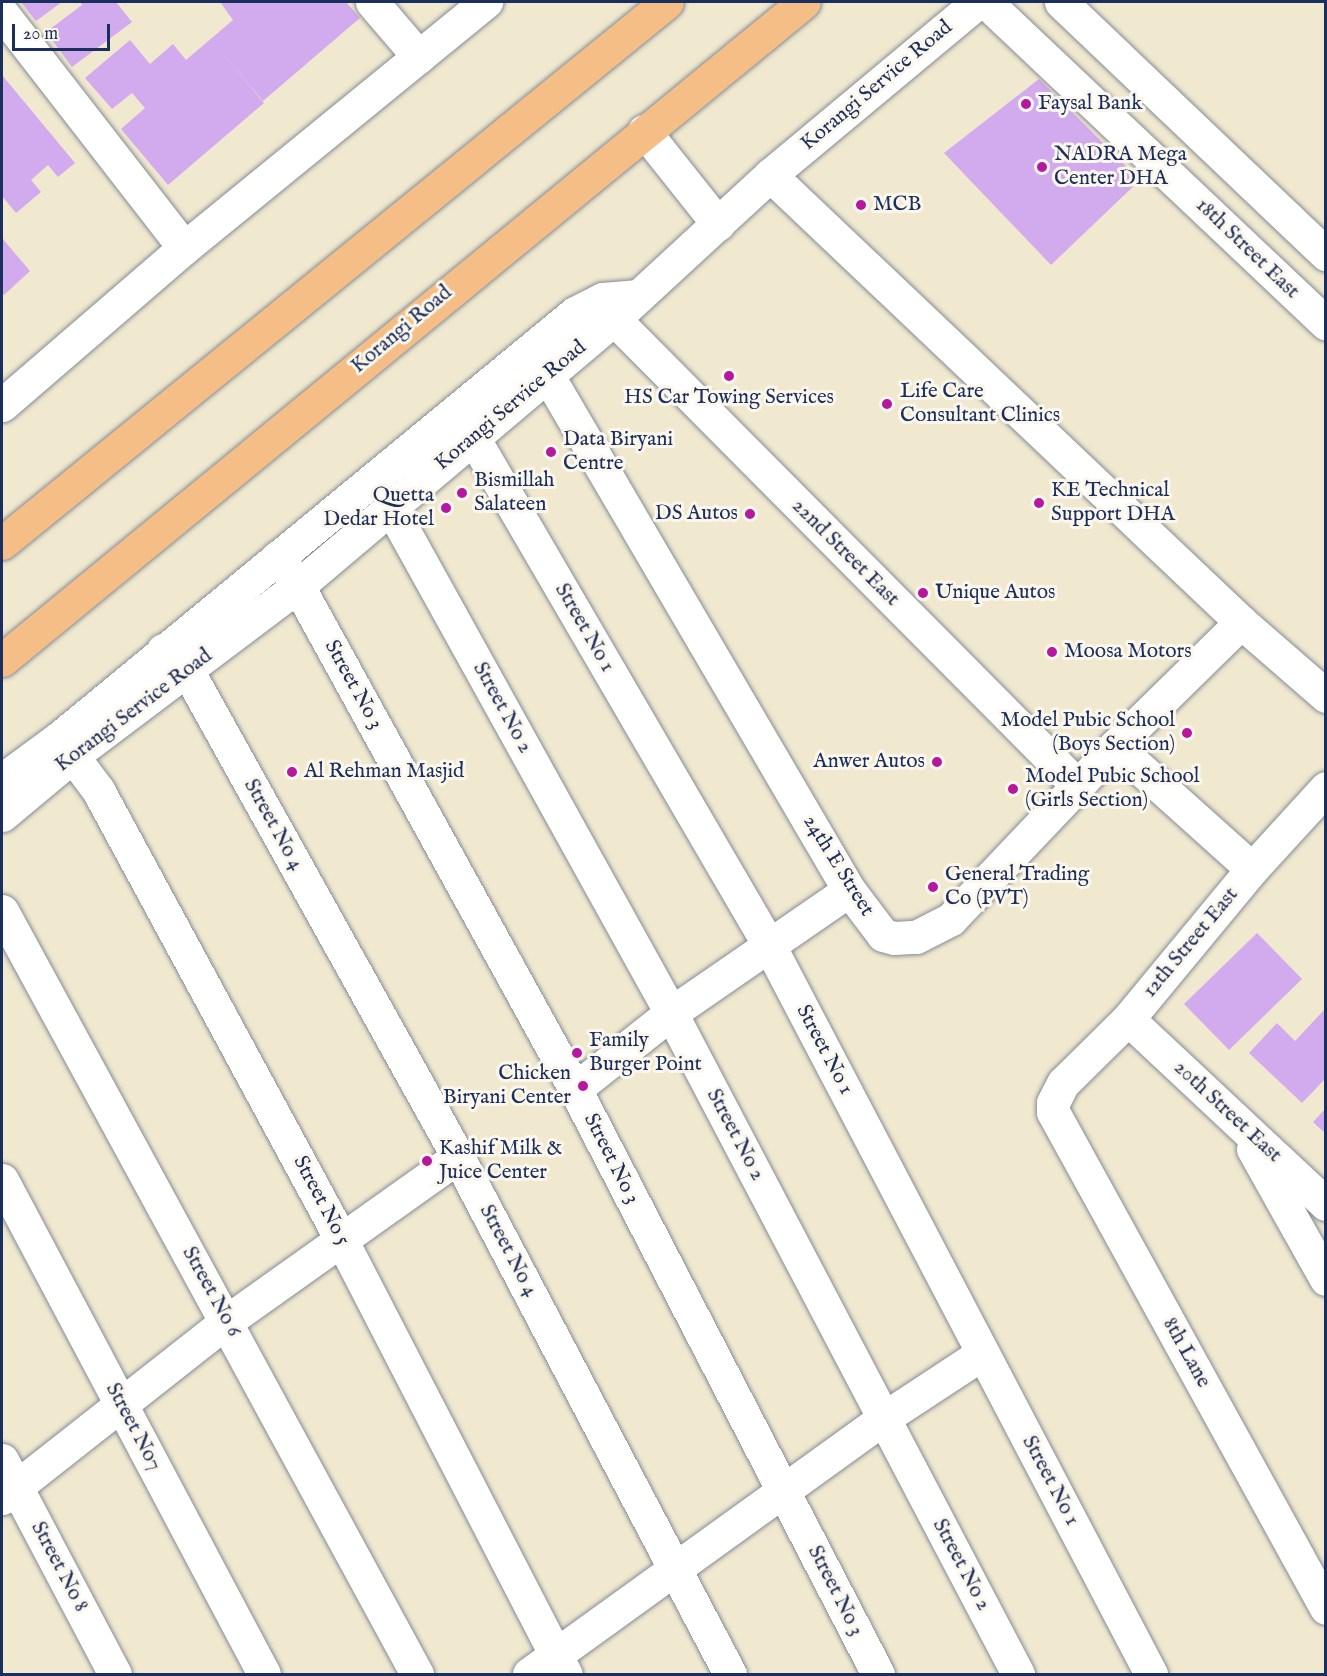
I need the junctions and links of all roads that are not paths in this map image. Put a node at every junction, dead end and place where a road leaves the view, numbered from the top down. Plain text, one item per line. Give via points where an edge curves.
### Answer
1 (372, 2) edge
2 (486, 2) edge
3 (667, 2) edge
4 (804, 2) edge
5 (978, 2) edge
6 (986, 2) edge
7 (1060, 2) edge
8 (2, 13) edge
9 (419, 57) junction
10 (644, 131) junction
11 (770, 175) junction
12 (718, 224) junction
13 (184, 248) junction
14 (1326, 254) edge
15 (636, 296) junction
16 (614, 319) junction
17 (1326, 324) edge
18 (548, 376) junction
19 (2, 405) edge
20 (474, 439) junction
21 (390, 506) junction
22 (2, 543) edge
23 (278, 557) junction
24 (298, 586) junction
25 (1241, 622) junction
26 (2, 660) edge
27 (175, 660) junction
28 (1326, 696) edge
29 (67, 746) junction
30 (1115, 746) junction
31 (2, 780) edge
32 (1077, 785) junction
33 (1326, 788) edge
34 (2, 814) edge
35 (1252, 869) junction
36 (849, 890) junction
37 (2, 911) edge
38 (770, 947) junction
39 (671, 1013) junction
40 (1128, 1019) junction
41 (575, 1089) junction
42 (1055, 1095) joint
43 (1238, 1122) junction
44 (458, 1157) junction
45 (2, 1180) edge
46 (1326, 1204) edge
47 (341, 1239) junction
48 (1326, 1279) edge
49 (227, 1321) junction
50 (983, 1353) junction
51 (120, 1405) junction
52 (884, 1418) junction
53 (6, 1482) edge
54 (783, 1490) junction
55 (674, 1569) junction
56 (1326, 1608) edge
57 (550, 1668) edge
58 (115, 1674) edge
59 (264, 1674) edge
60 (417, 1674) edge
61 (730, 1674) edge
62 (878, 1674) edge
63 (1018, 1674) edge
64 (1151, 1674) edge

1 - 9 street
2 - 9 street
3 - 22 main road
4 - 10 main road, Korangi Road
5 - 11 street, Korangi Service Road
6 - 17 street, 18th Street East
7 - 14 street
8 - 13 street
9 - 13 street
10 - 12 street
10 - 26 main road, Korangi Road
11 - 12 street, Korangi Service Road
11 - 25 street
12 - 15 street, Korangi Service Road
13 - 19 street
15 - 16 street, Korangi Service Road
15 - 23 street via 603,298 574,313
16 - 18 street, Korangi Service Road
16 - 32 street, 22nd Street East
18 - 20 street, Korangi Service Road
18 - 36 street, 24th E Street
20 - 21 street, Korangi Service Road
20 - 38 street, Street No 1
21 - 24 street, Korangi Service Road
21 - 39 street, Street No 2
23 - 24 street, Street No 3
23 - 27 street
24 - 27 street, Korangi Service Road
24 - 41 street, Street No 3
25 - 28 street
25 - 30 street, 24th E Street
27 - 29 street
27 - 44 street, Street No 4
29 - 31 street
29 - 34 street, Korangi Service Road
29 - 47 street, Street No 5
30 - 32 street, 24th E Street
30 - 35 street
32 - 36 street, 24th E Street via 951,919 927,932 903,940 884,935
33 - 35 street, 12th Street East
35 - 40 street, 12th Street East
36 - 38 street
37 - 49 street, Street No 6
38 - 39 street
38 - 50 street, Street No 1
39 - 41 street
39 - 52 street, Street No 2
40 - 42 street, 12th Street East
40 - 43 street, 20th Street East
41 - 54 street, Street No 3
42 - 56 street, 8th Lane via 1053,1112
43 - 46 street, 20th Street East
43 - 48 street
44 - 47 street
44 - 55 street, Street No 4
45 - 51 street, Street No7
47 - 49 street
47 - 57 street, Street No 5
49 - 51 street
49 - 60 street, Street No 6
50 - 52 street
50 - 64 street, Street No 1
51 - 53 street
51 - 59 street, Street No7
52 - 54 street
52 - 63 street, Street No 2
53 - 58 street, Street No 8
54 - 55 street
54 - 62 street, Street No 3
55 - 57 street
55 - 61 street, Street No 4

